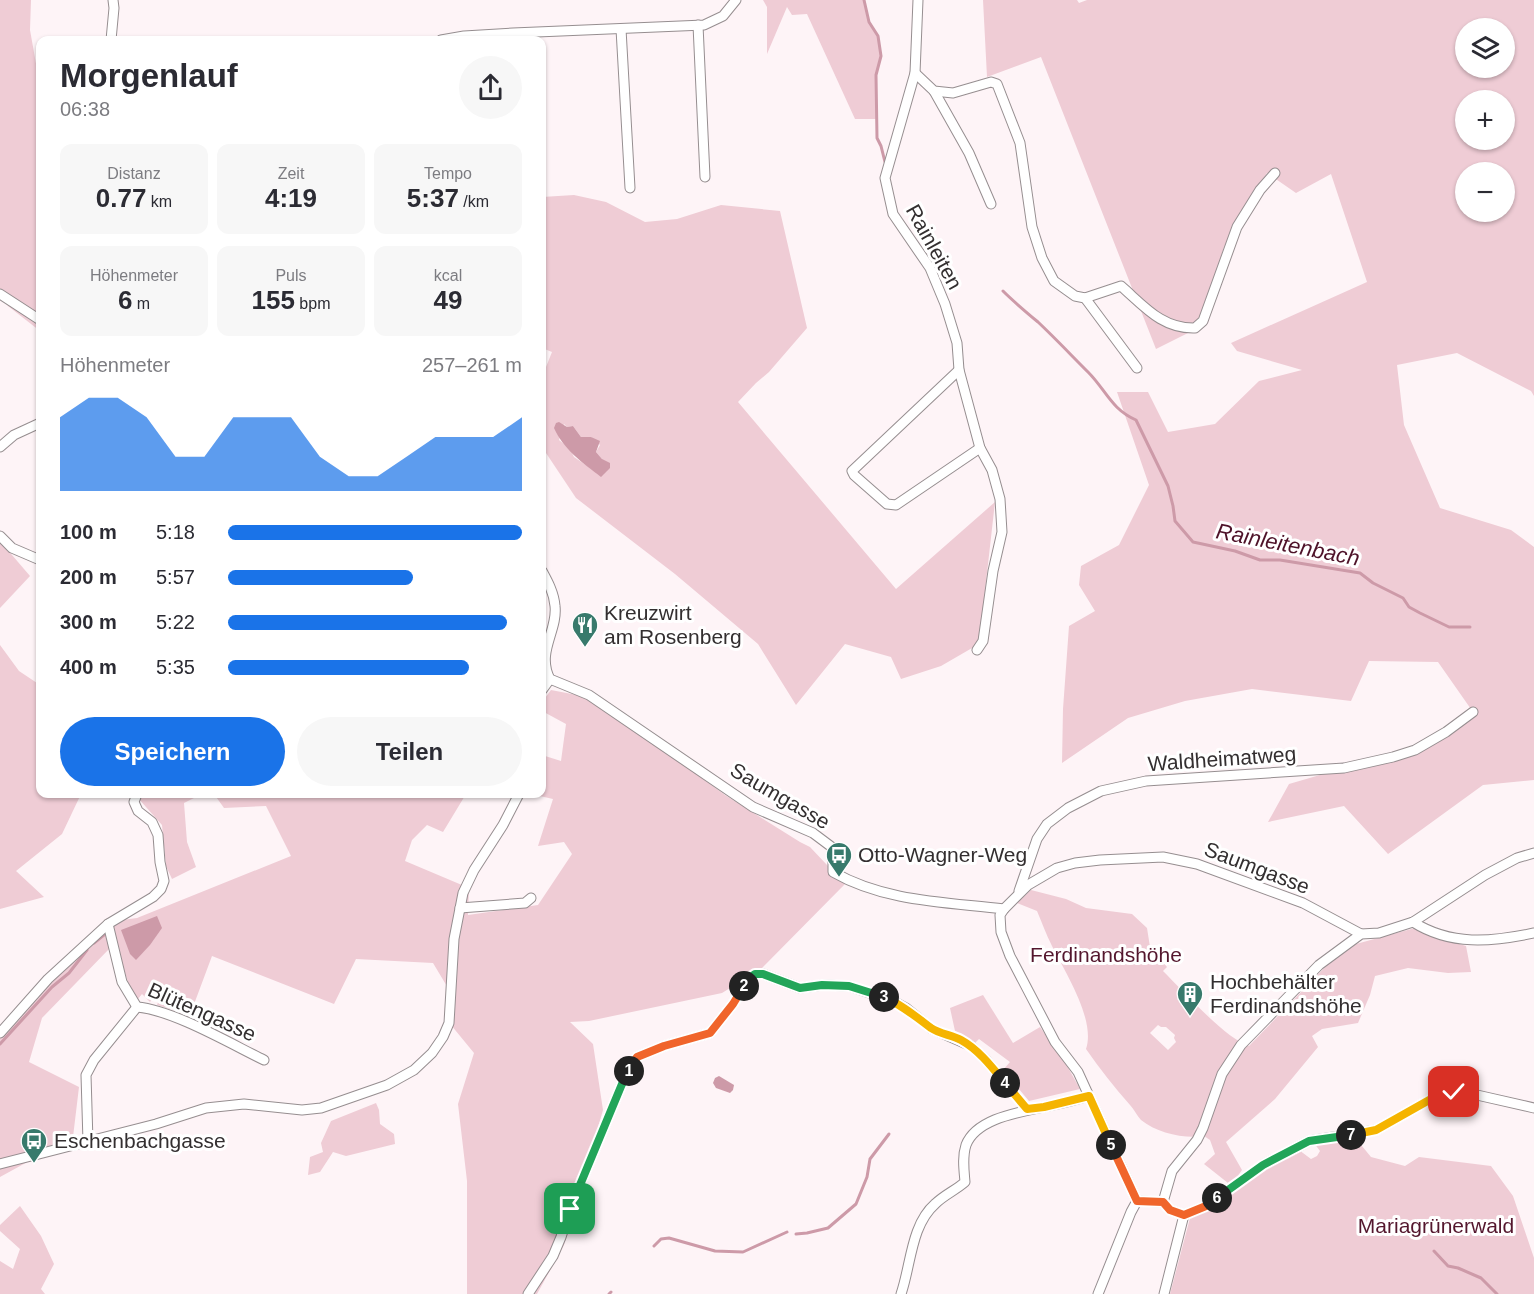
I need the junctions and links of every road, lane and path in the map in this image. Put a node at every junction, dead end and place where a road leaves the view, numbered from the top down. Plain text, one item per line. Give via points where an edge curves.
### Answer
1 (113, 0) edge
2 (736, 0) edge
3 (918, 0) edge
4 (698, 25) junction
5 (621, 29) junction
6 (111, 36) edge
7 (466, 36) edge
8 (915, 73) junction
9 (934, 91) junction
10 (1275, 173) dead end
11 (705, 177) dead end
12 (630, 188) dead end
13 (991, 204) dead end
14 (0, 294) edge
15 (1085, 298) junction
16 (36, 317) edge
17 (1137, 368) dead end
18 (959, 370) junction
19 (36, 425) edge
20 (0, 447) edge
21 (980, 448) junction
22 (0, 536) edge
23 (36, 558) edge
24 (546, 578) edge
25 (977, 650) dead end
26 (546, 657) edge
27 (546, 665) edge
28 (550, 679) junction
29 (546, 684) edge
30 (1473, 712) dead end
31 (136, 798) edge
32 (517, 798) edge
33 (1534, 853) edge
34 (1018, 894) junction
35 (531, 898) dead end
36 (460, 908) junction
37 (1004, 909) junction
38 (1413, 921) junction
39 (108, 924) junction
40 (1534, 933) edge
41 (1361, 934) junction
42 (138, 1007) junction
43 (0, 1033) edge
44 (264, 1060) dead end
45 (1089, 1096) junction
46 (1534, 1108) edge
47 (1027, 1109) junction
48 (88, 1143) junction
49 (0, 1164) edge
50 (1137, 1201) junction
51 (1163, 1202) junction
52 (1184, 1215) junction
53 (528, 1294) edge
54 (901, 1294) edge
55 (1098, 1294) edge
56 (1164, 1294) edge

1 - 6 street
2 - 4 street via 723,16
3 - 8 street, Rainleiten
4 - 5 street
4 - 11 street
5 - 7 street
5 - 12 street
8 - 9 street
8 - 18 street, Rainleiten via 885,177 893,214 930,268 945,304 957,343
9 - 13 street via 969,153
9 - 15 street via 953,93 991,81 997,84 1020,143 1032,227 1042,258 1054,280 1075,296
10 - 15 street via 1237,227 1203,321 1195,328 1182,329 1161,321 1121,286
14 - 16 street
15 - 17 street
18 - 21 street, Rainleiten
18 - 21 street via 852,471 887,504 896,505
19 - 20 street
21 - 25 street, Rainleiten via 997,489 1002,532 983,641
22 - 23 street via 12,548
24 - 26 street via 556,607
27 - 28 street
28 - 29 street
28 - 37 street, Saumgasse via 589,695 753,807 822,839 833,848 833,872 844,878 907,898
30 - 34 street, Waldheimatweg via 1415,750 1344,768 1146,782 1101,790 1047,824 1037,839
31 - 39 street via 138,811 152,822 158,835 164,881 153,897
32 - 36 street via 474,870
33 - 38 street via 1485,875
34 - 37 street, Saumgasse
34 - 41 street, Saumgasse via 1046,873 1075,863 1163,857 1204,866 1303,903
35 - 36 street via 525,903
36 - 48 street via 454,939 449,1023 432,1053 414,1070 387,1085 321,1108 244,1104 206,1108
37 - 45 street via 1000,915 1001,932 1010,957
38 - 40 street via 1426,930 1458,940 1486,941
38 - 41 street via 1379,933
39 - 42 street, Blütengasse via 122,982
39 - 43 street via 48,980
41 - 51 street via 1319,965 1241,1045 1222,1074 1197,1140 1172,1171
42 - 44 street, Blütengasse via 151,1008 194,1026
42 - 48 street via 86,1075
45 - 47 street
45 - 50 street
46 - 52 street via 1454,1092 1431,1099 1376,1130 1309,1141 1263,1165 1206,1206
47 - 53 street via 971,1046 932,1029 893,1001 849,986 800,988 755,974 710,1033 637,1057 622,1084 553,1256
47 - 54 street via 987,1124 971,1137 963,1159 965,1182 935,1203 922,1218
48 - 49 street
50 - 51 street
50 - 55 street
51 - 52 street via 1170,1210
52 - 56 street

